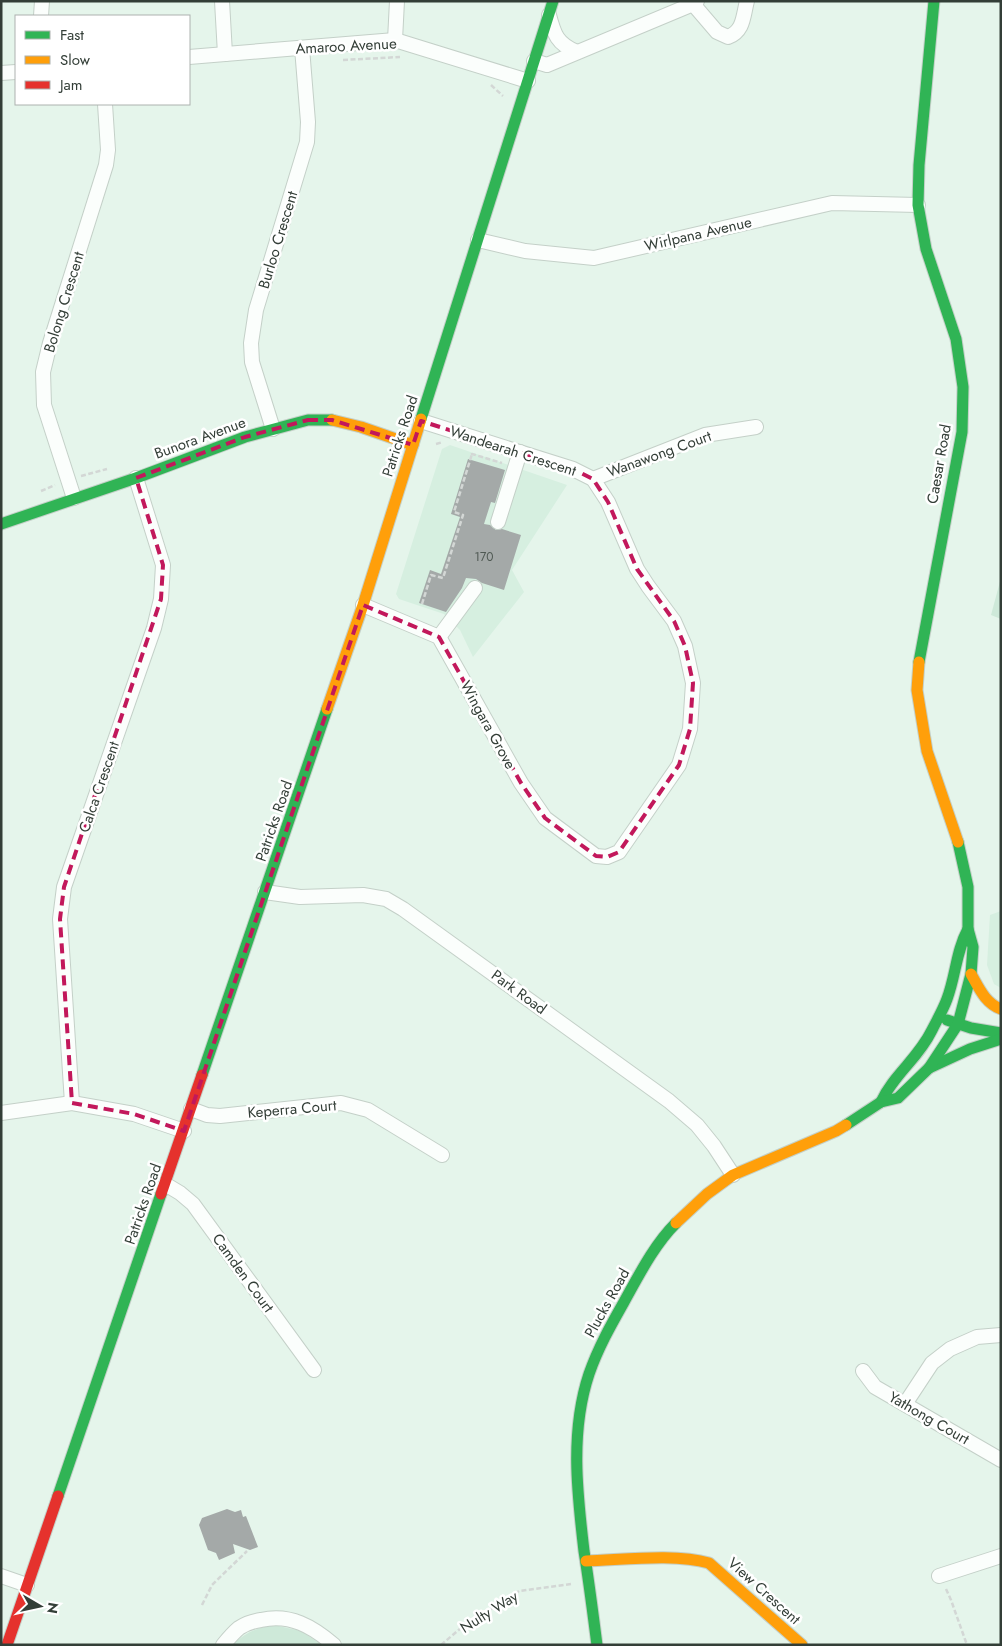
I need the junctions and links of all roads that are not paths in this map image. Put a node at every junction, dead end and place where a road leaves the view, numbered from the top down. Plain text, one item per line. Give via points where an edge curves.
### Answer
1 (42, 1) edge
2 (222, 1) edge
3 (397, 1) edge
4 (747, 1) edge
5 (934, 1) edge
6 (695, 3) edge
7 (551, 8) edge
8 (41, 15) edge
9 (395, 40) junction
10 (302, 48) junction
11 (577, 52) junction
12 (225, 54) junction
13 (190, 57) edge
14 (534, 61) junction
15 (15, 72) edge
16 (1, 74) edge
17 (528, 81) junction
18 (105, 105) edge
19 (918, 204) junction
20 (478, 240) junction
21 (421, 422) junction
22 (756, 427) dead end
23 (273, 429) junction
24 (413, 445) junction
25 (520, 452) junction
26 (136, 478) junction
27 (593, 479) junction
28 (74, 498) junction
29 (498, 522) dead end
30 (1, 524) edge
31 (475, 588) dead end
32 (363, 605) junction
33 (439, 637) junction
34 (607, 857) joint
35 (265, 892) junction
36 (968, 928) junction
37 (972, 974) junction
38 (945, 1005) junction
39 (966, 1013) junction
40 (999, 1015) edge
41 (939, 1017) junction
42 (958, 1024) junction
43 (1001, 1033) edge
44 (1001, 1039) edge
45 (929, 1068) junction
46 (881, 1102) junction
47 (72, 1103) junction
48 (191, 1110) junction
49 (1, 1113) edge
50 (184, 1131) junction
51 (442, 1155) dead end
52 (733, 1175) junction
53 (165, 1184) junction
54 (1001, 1335) edge
55 (314, 1370) dead end
56 (863, 1371) dead end
57 (905, 1404) junction
58 (1001, 1460) edge
59 (1001, 1556) edge
60 (586, 1561) junction
61 (1, 1576) edge
62 (939, 1576) road end
63 (27, 1586) junction
64 (7, 1645) edge
65 (223, 1645) edge
66 (334, 1645) edge
67 (597, 1645) edge
68 (802, 1645) edge

1 - 8 street
2 - 12 street
3 - 9 street
4 - 6 street via 741,26 736,34 728,37 717,32
5 - 19 street, Caesar Road
6 - 11 street
7 - 11 street via 556,37 562,45
7 - 14 street, Patricks Road
9 - 10 street, Amaroo Avenue
9 - 17 street, Amaroo Avenue
10 - 12 street, Amaroo Avenue
10 - 23 street, Burloo Crescent via 307,142 256,310 251,343 252,362
11 - 14 street via 547,65
12 - 13 street, Amaroo Avenue
14 - 17 street, Patricks Road
15 - 16 street
17 - 20 street, Patricks Road
18 - 28 street, Bolong Crescent via 106,165 43,372 44,405
19 - 20 street, Wirlpana Avenue via 832,203 594,258 525,251
19 - 36 street, Caesar Road via 926,249 956,339 963,387 962,432 919,656 917,690 927,751 964,867 968,887
20 - 21 street, Patricks Road
21 - 24 street, Patricks Road
21 - 25 street, Wandearah Crescent
22 - 27 street, Wanawong Court via 705,435
23 - 24 street, Bunora Avenue via 308,420 332,420
23 - 26 street, Bunora Avenue
24 - 32 street, Patricks Road
25 - 27 street, Wandearah Crescent
25 - 29 street
26 - 28 street, Bunora Avenue
26 - 47 street, Calca Crescent via 163,565 161,599 154,628 64,888 60,919
27 - 34 street, Wandearah Crescent via 608,502 636,569 674,621 685,646 693,683 690,730 678,765 619,852
28 - 30 street, Bunora Avenue
31 - 33 street
32 - 33 street
32 - 35 street, Patricks Road
33 - 34 street, Wingara Grove via 521,783 546,818 596,856
35 - 48 street, Patricks Road
35 - 52 street, Park Road via 300,897 363,895 386,899 403,909 670,1101 698,1125
36 - 37 street, Caesar Road via 974,947
36 - 38 street, Caesar Road via 960,944
37 - 39 street, Caesar Road
37 - 40 street
38 - 39 street
38 - 41 street, Plucks Road
39 - 42 street, Plucks Road
41 - 42 street
41 - 46 street, Plucks Road via 916,1057 888,1087
42 - 43 street
42 - 45 street, Plucks Road
44 - 45 street
45 - 46 street, Plucks Road via 898,1098
46 - 52 street, Plucks Road via 836,1131
47 - 49 street
47 - 50 street via 134,1114
48 - 50 street, Patricks Road
48 - 51 street, Keperra Court via 220,1116 341,1103 368,1110
50 - 53 street, Patricks Road
52 - 60 street, Plucks Road via 674,1225 641,1272 600,1346 583,1396 576,1444 578,1502
53 - 55 street, Camden Court via 193,1204
53 - 63 street, Patricks Road
54 - 57 street via 977,1336 950,1349 932,1363
56 - 57 street, Yathong Court via 875,1387
57 - 58 street, Yathong Court
59 - 62 street
60 - 67 street, Plucks Road
60 - 68 street, View Crescent via 673,1558 709,1563
61 - 63 street
63 - 64 street, Patricks Road
65 - 66 street via 245,1625 279,1618 302,1623

